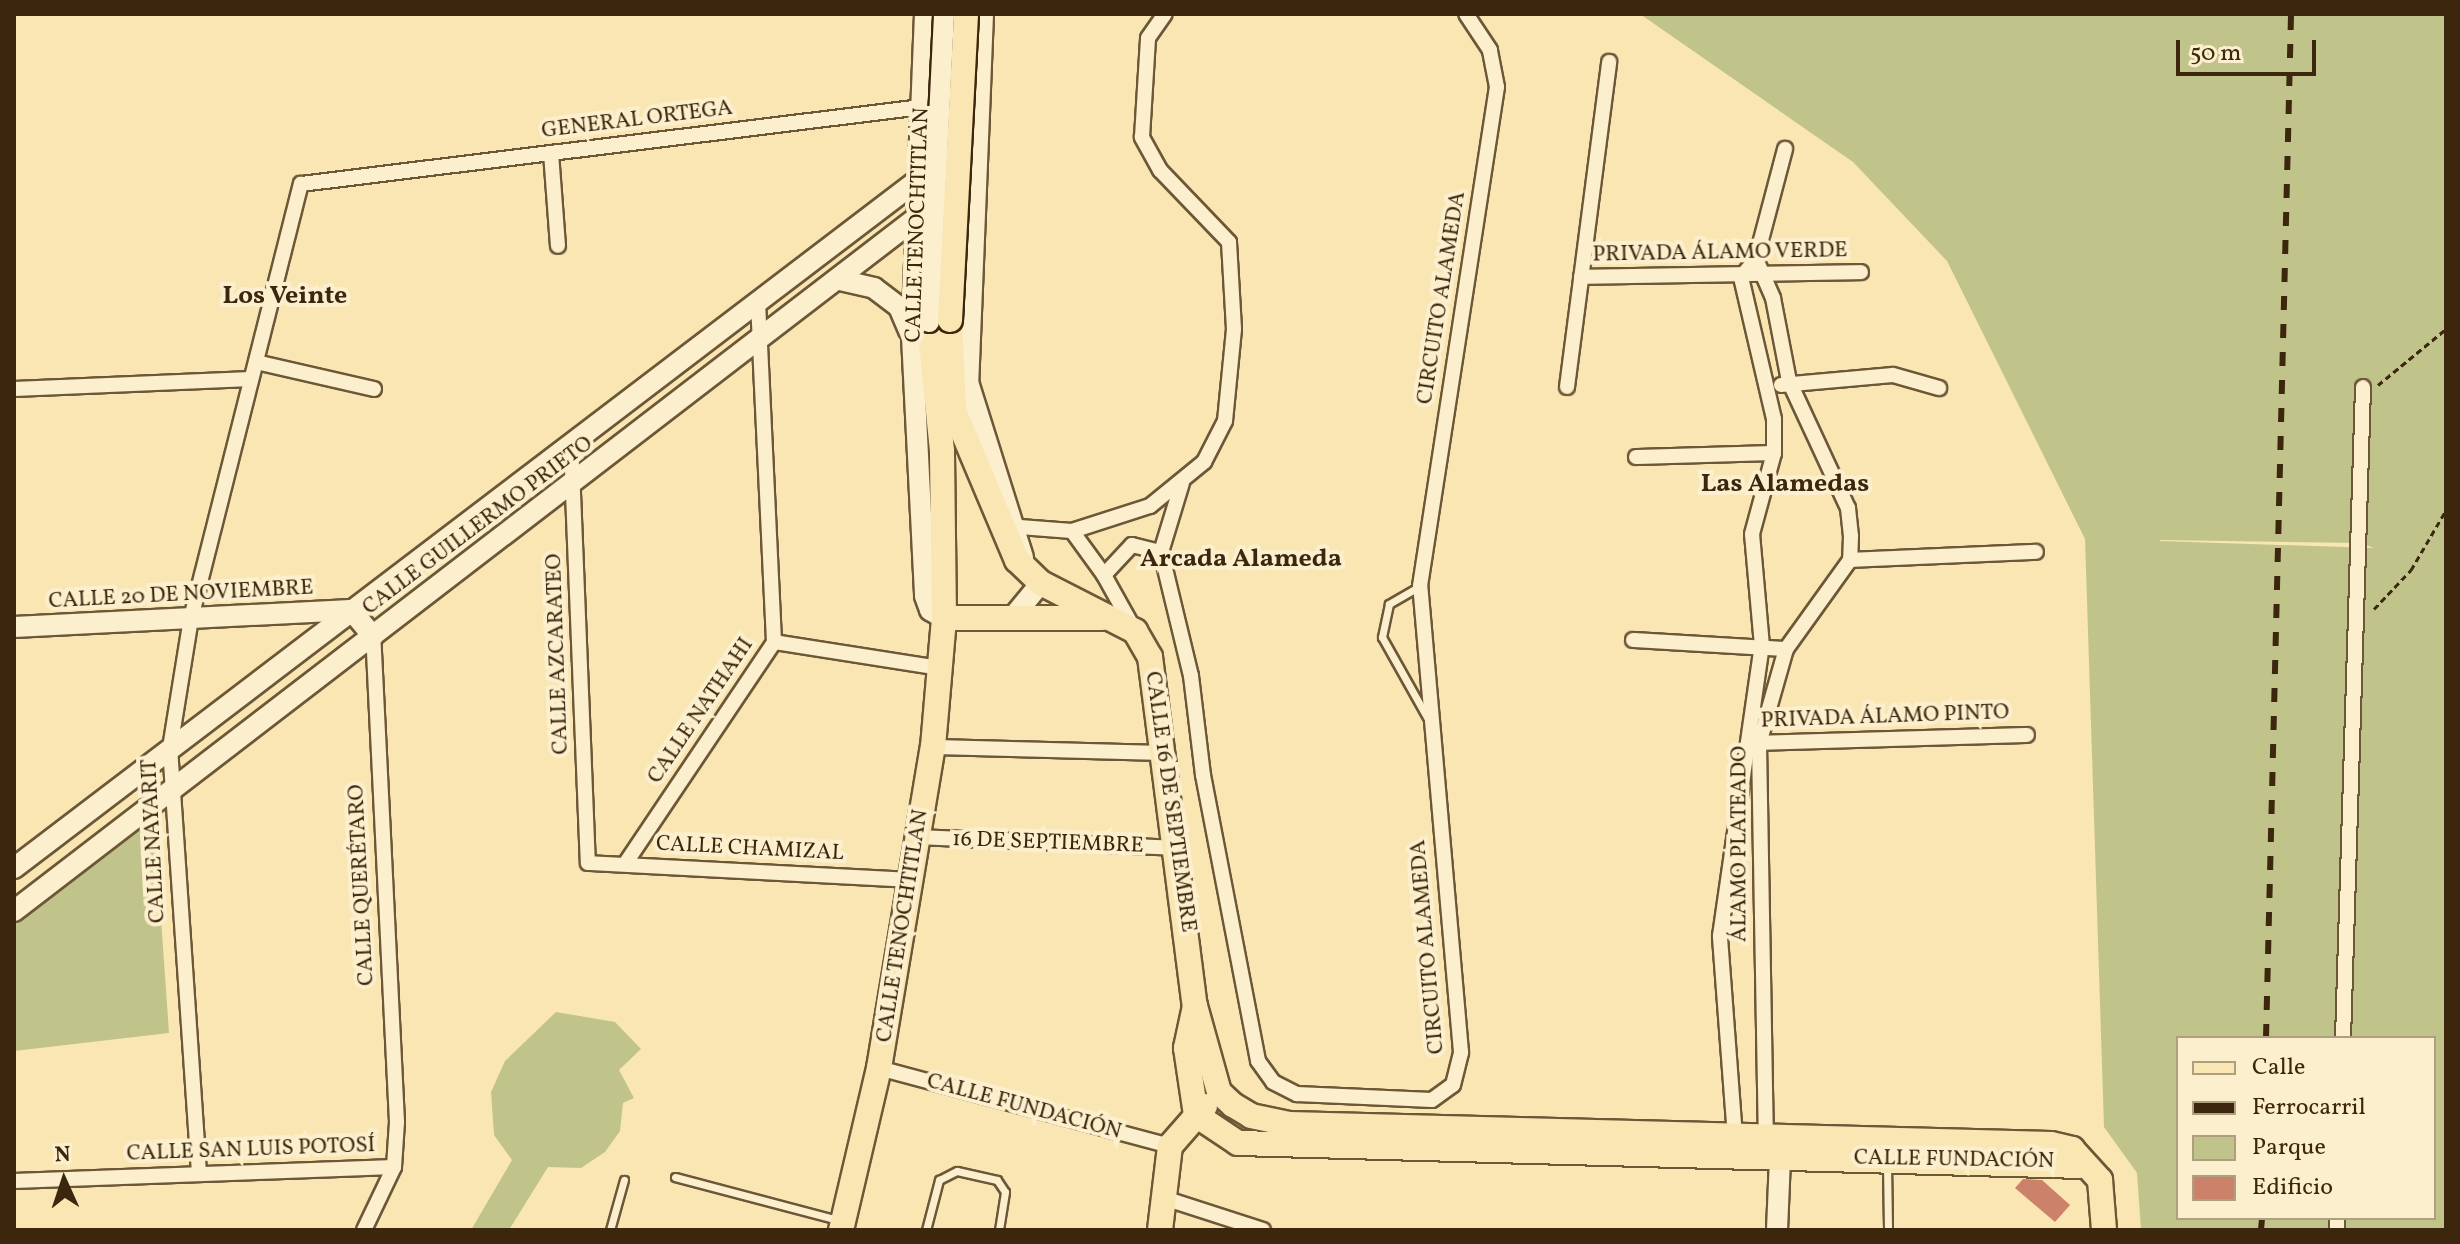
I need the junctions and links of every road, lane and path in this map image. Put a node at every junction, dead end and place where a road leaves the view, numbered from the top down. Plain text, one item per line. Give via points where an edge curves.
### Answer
1 (925, 14) edge
2 (944, 14) edge
3 (966, 14) edge
4 (983, 14) edge
5 (1165, 14) edge
6 (1466, 14) edge
7 (1609, 62) dead end
8 (979, 100) junction
9 (922, 107) junction
10 (1785, 149) dead end
11 (977, 151) junction
12 (551, 153) junction
13 (918, 180) junction
14 (301, 184) joint
15 (976, 188) junction
16 (915, 219) junction
17 (558, 246) dead end
18 (1756, 259) junction
19 (1861, 272) dead end
20 (1581, 277) junction
21 (1741, 277) junction
22 (1766, 277) junction
23 (840, 280) junction
24 (758, 302) junction
25 (930, 326) junction
26 (2446, 329) edge
27 (762, 339) junction
28 (256, 362) junction
29 (251, 379) junction
30 (1789, 381) junction
31 (1567, 387) dead end
32 (1939, 388) dead end
33 (14, 389) edge
34 (374, 389) dead end
35 (1770, 390) junction
36 (2363, 392) joint
37 (571, 443) junction
38 (1774, 453) junction
39 (1636, 457) dead end
40 (574, 483) junction
41 (1182, 483) junction
42 (2446, 510) edge
43 (1008, 526) junction
44 (1072, 531) junction
45 (1161, 552) junction
46 (2036, 552) dead end
47 (1850, 560) junction
48 (1104, 575) junction
49 (1033, 577) junction
50 (1420, 586) junction
51 (351, 610) junction
52 (191, 618) junction
53 (944, 618) junction
54 (1012, 618) junction
55 (1108, 618) junction
56 (2358, 626) junction
57 (14, 627) edge
58 (1135, 631) junction
59 (373, 636) junction
60 (1633, 640) dead end
61 (774, 642) junction
62 (1762, 646) junction
63 (1786, 649) junction
64 (940, 668) junction
65 (1431, 725) junction
66 (2027, 735) dead end
67 (1752, 743) junction
68 (933, 747) junction
69 (170, 748) junction
70 (1165, 753) junction
71 (169, 788) junction
72 (917, 837) junction
73 (1180, 848) junction
74 (588, 863) joint
75 (625, 864) junction
76 (14, 868) edge
77 (910, 880) junction
78 (14, 911) edge
79 (1195, 1006) junction
80 (2343, 1036) edge
81 (879, 1068) junction
82 (1219, 1092) junction
83 (1196, 1115) junction
84 (1757, 1144) junction
85 (1170, 1146) junction
86 (1882, 1149) junction
87 (1618, 1155) junction
88 (394, 1167) junction
89 (199, 1173) junction
90 (675, 1177) dead end
91 (624, 1180) dead end
92 (14, 1181) edge
93 (1164, 1198) junction
94 (842, 1226) edge
95 (364, 1230) edge
96 (610, 1230) edge
97 (926, 1230) edge
98 (999, 1230) edge
99 (1160, 1230) edge
100 (1263, 1230) edge
101 (1777, 1230) edge
102 (1888, 1230) edge
103 (2104, 1230) edge

1 - 9 street, CALLE TENOCHTITLAN
2 - 25 street, CALLE TENOCHTITLAN, bridge
3 - 25 main road, CALLE TENOCHTITLAN, bridge
4 - 8 street
5 - 41 street via 1148,38 1142,137 1160,170 1214,220 1232,255 1225,421 1204,462
6 - 50 street, CIRCUITO ALAMEDA via 1490,50 1497,87
7 - 20 street, PRIVADA ÁLAMO VERDE
8 - 9 street, GENERAL ORTEGA
8 - 11 street
9 - 12 street, GENERAL ORTEGA
9 - 13 street, CALLE TENOCHTITLAN
10 - 18 street
11 - 13 street, CALLE GUILLERMO PRIETO
11 - 15 street
12 - 14 street, GENERAL ORTEGA
12 - 17 street
13 - 16 street, CALLE TENOCHTITLAN
13 - 24 street, CALLE GUILLERMO PRIETO
14 - 28 street, CALLE NAYARIT
15 - 16 street, CALLE GUILLERMO PRIETO
15 - 43 street via 968,382
16 - 23 street, CALLE GUILLERMO PRIETO
16 - 25 street, CALLE TENOCHTITLAN
18 - 21 street
18 - 22 street
19 - 22 street, PRIVADA ÁLAMO VERDE
20 - 21 street, PRIVADA ÁLAMO VERDE
20 - 31 street, PRIVADA ÁLAMO VERDE
21 - 22 street, PRIVADA ÁLAMO VERDE
21 - 35 street, ÁLAMO PLATEADO
22 - 30 street
23 - 25 street via 874,288
23 - 27 street, CALLE GUILLERMO PRIETO
24 - 27 street
24 - 37 street, CALLE GUILLERMO PRIETO
25 - 43 main road via 954,411
25 - 53 main road, CALLE TENOCHTITLAN via 942,451
26 - 36 path
27 - 40 street, CALLE GUILLERMO PRIETO
27 - 61 street
28 - 29 street, CALLE NAYARIT
28 - 34 street
29 - 33 street
29 - 52 street, CALLE NAYARIT
30 - 32 street via 1893,375
30 - 35 street
30 - 47 street via 1848,508
35 - 38 street, ÁLAMO PLATEADO
36 - 56 street
37 - 40 street, CALLE AZCARATEO
37 - 51 street, CALLE GUILLERMO PRIETO
38 - 39 street
38 - 62 street, ÁLAMO PLATEADO via 1752,534
40 - 59 street, CALLE GUILLERMO PRIETO
40 - 74 street, CALLE AZCARATEO
41 - 44 street via 1124,518
41 - 45 street
42 - 56 path via 2411,570
43 - 44 street
43 - 49 main road
44 - 48 street
45 - 48 street via 1132,545
45 - 65 street, CIRCUITO ALAMEDA via 1191,676 1253,1045 1264,1074 1285,1090 1419,1101 1453,1085 1461,1052
46 - 47 street
47 - 63 street, ÁLAMO PLATEADO
48 - 58 street
49 - 54 street
49 - 55 main road
50 - 65 street, CIRCUITO ALAMEDA
50 - 65 lane via 1389,604 1382,637
51 - 52 street, CALLE 20 DE NOVIEMBRE
51 - 59 street
51 - 69 street, CALLE GUILLERMO PRIETO
52 - 57 street, CALLE 20 DE NOVIEMBRE
52 - 69 street, CALLE NAYARIT
53 - 54 main road
53 - 64 main road, CALLE TENOCHTITLAN
54 - 55 main road
55 - 58 main road
56 - 80 street
58 - 70 main road, CALLE 16 DE SEPTIEMBRE via 1150,657
59 - 71 street, CALLE GUILLERMO PRIETO
59 - 88 street, CALLE QUERÉTARO via 397,1122
60 - 62 street
61 - 64 street, CALLE NATHAHI
61 - 75 street, CALLE NATHAHI
62 - 63 street
62 - 67 street, ÁLAMO PLATEADO
63 - 67 street, ÁLAMO PLATEADO
64 - 68 main road, CALLE TENOCHTITLAN
66 - 67 street, PRIVADA ÁLAMO PINTO
67 - 84 street, ÁLAMO PLATEADO
67 - 84 street, ÁLAMO PLATEADO via 1720,936
68 - 70 street
68 - 72 main road, CALLE TENOCHTITLAN
69 - 71 street, CALLE NAYARIT
69 - 76 street, CALLE GUILLERMO PRIETO
70 - 73 main road, CALLE 16 DE SEPTIEMBRE
71 - 78 street, CALLE GUILLERMO PRIETO
71 - 89 street, CALLE NAYARIT
72 - 73 street, 16 DE SEPTIEMBRE
72 - 77 main road, CALLE TENOCHTITLAN
73 - 79 main road, CALLE 16 DE SEPTIEMBRE
74 - 75 street, CALLE CHAMIZAL
75 - 77 street, CALLE CHAMIZAL
77 - 81 main road, CALLE TENOCHTITLAN
79 - 82 main road
79 - 83 main road via 1186,1048
81 - 85 street, CALLE FUNDACIÓN
81 - 94 main road, CALLE TENOCHTITLAN
82 - 83 main road
82 - 84 main road, CALLE FUNDACIÓN via 1251,1116 1289,1124
83 - 85 main road
83 - 87 main road, CALLE FUNDACIÓN via 1238,1143
84 - 86 main road, CALLE FUNDACIÓN
84 - 87 main road, CALLE FUNDACIÓN
84 - 87 street via 1634,1145
84 - 101 street
85 - 93 main road
86 - 102 lane
86 - 103 main road, CALLE FUNDACIÓN via 2093,1169 2100,1180
88 - 89 street, CALLE SAN LUIS POTOSÍ
88 - 95 street
89 - 92 street, CALLE SAN LUIS POTOSÍ
90 - 94 lane
91 - 96 lane
93 - 99 main road
93 - 100 street
97 - 98 lane via 939,1180 957,1171 997,1180 1005,1192

